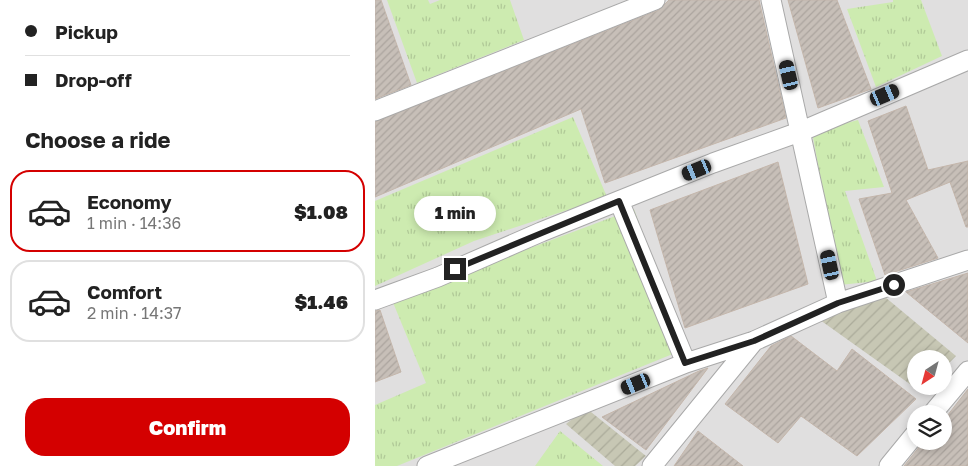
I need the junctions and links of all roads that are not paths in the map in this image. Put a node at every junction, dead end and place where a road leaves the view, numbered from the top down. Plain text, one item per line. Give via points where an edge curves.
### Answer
1 (655, 0) edge
2 (771, 0) edge
3 (968, 60) edge
4 (375, 111) edge
5 (802, 131) junction
6 (619, 201) junction
7 (968, 260) edge
8 (375, 300) edge
9 (838, 303) junction
10 (754, 341) junction
11 (685, 363) junction
12 (968, 371) edge
13 (940, 405) edge
14 (907, 444) edge
15 (427, 466) edge
16 (652, 466) edge
17 (889, 466) edge

1 - 4 street
2 - 5 street
3 - 5 street
5 - 6 street
5 - 9 street
6 - 8 street
6 - 11 street
7 - 9 street
9 - 10 street
10 - 11 street
10 - 16 street
11 - 15 street
12 - 13 street
14 - 17 street

